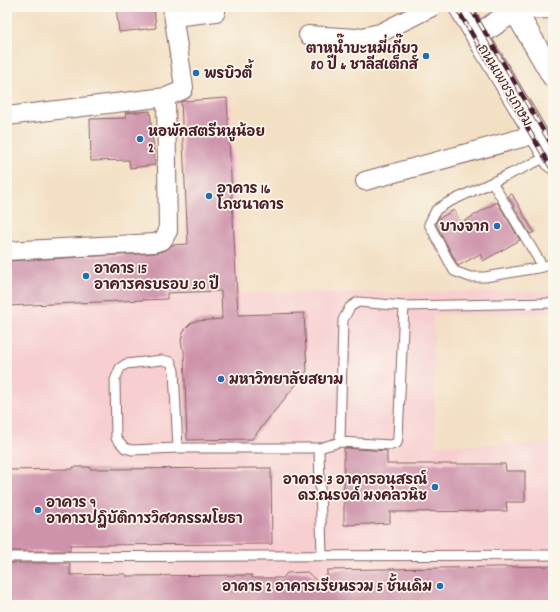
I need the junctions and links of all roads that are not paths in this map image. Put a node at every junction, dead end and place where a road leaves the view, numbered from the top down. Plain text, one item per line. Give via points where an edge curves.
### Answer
1 (432, 7) edge
2 (460, 7) edge
3 (514, 9) edge
4 (553, 9) edge
5 (173, 12) edge
6 (216, 12) dead end
7 (308, 35) dead end
8 (477, 36) junction
9 (553, 76) edge
10 (166, 97) junction
11 (7, 116) edge
12 (536, 134) junction
13 (551, 159) edge
14 (365, 181) dead end
15 (492, 182) junction
16 (7, 251) edge
17 (553, 262) edge
18 (543, 268) junction
19 (553, 303) edge
20 (404, 306) junction
21 (340, 442) junction
22 (178, 448) junction
23 (318, 448) junction
24 (553, 555) edge
25 (322, 556) junction
26 (7, 557) edge

1 - 7 street via 372,35 356,38
2 - 8 main road, ถนนเพชรเกษม
3 - 4 street
3 - 8 main road
3 - 9 main road
5 - 6 street
5 - 10 street via 184,87 183,90
8 - 12 main road, ถนนเพชรเกษม
10 - 11 street
10 - 16 street via 168,231 163,240 154,243
12 - 13 main road, ถนนเพชรเกษม
12 - 14 street
13 - 15 lane
15 - 18 lane
15 - 18 lane via 441,206 429,224 454,271 470,277 485,277
17 - 18 lane
19 - 20 lane
20 - 21 lane via 358,302 350,307 343,320
20 - 21 lane via 397,443 390,445
21 - 23 lane
22 - 22 lane via 174,371 171,362 162,360 126,364 120,368 115,380 116,438 125,448 132,450
22 - 23 lane
23 - 25 lane
24 - 25 lane
25 - 26 lane

